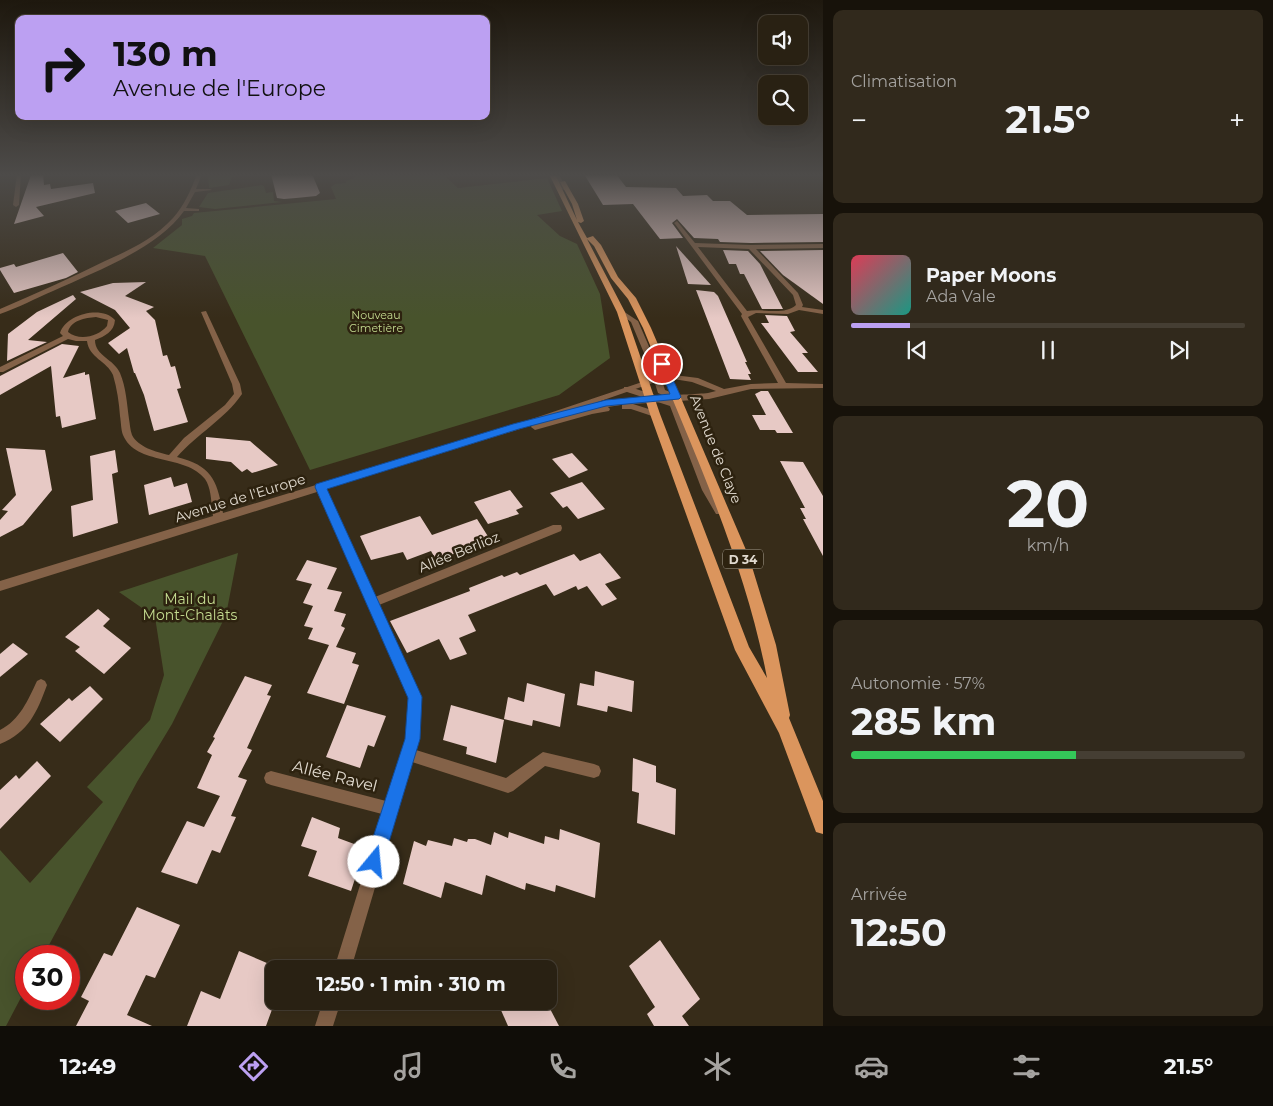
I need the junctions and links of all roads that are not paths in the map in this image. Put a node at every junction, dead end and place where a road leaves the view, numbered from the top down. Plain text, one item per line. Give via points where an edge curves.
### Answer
1 (171, 222) edge
2 (574, 222) edge
3 (582, 222) edge
4 (677, 223) dead end
5 (693, 245) junction
6 (751, 246) junction
7 (823, 246) edge
8 (798, 308) junction
9 (0, 312) edge
10 (204, 312) dead end
11 (621, 312) junction
12 (823, 312) edge
13 (746, 314) junction
14 (66, 337) junction
15 (91, 338) junction
16 (0, 370) edge
17 (662, 377) junction
18 (645, 383) junction
19 (783, 385) junction
20 (823, 386) edge
21 (628, 389) junction
22 (722, 391) junction
23 (676, 397) junction
24 (654, 402) junction
25 (517, 427) junction
26 (170, 459) junction
27 (320, 487) junction
28 (220, 519) junction
29 (728, 523) junction
30 (557, 528) dead end
31 (0, 586) edge
32 (372, 603) junction
33 (41, 685) dead end
34 (786, 729) junction
35 (0, 737) edge
36 (408, 754) junction
37 (594, 771) dead end
38 (271, 778) dead end
39 (390, 809) junction
40 (823, 824) edge
41 (345, 960) edge
42 (329, 1010) edge
43 (324, 1026) edge

1 - 9 street via 136,249
2 - 11 main road, Avenue de Claye / D 34
3 - 17 main road, Avenue de Claye / D 34 via 632,298
4 - 5 street
5 - 6 street
5 - 13 street
6 - 7 street
6 - 8 street via 796,294 800,304
8 - 12 street
8 - 13 street via 790,312
10 - 26 street via 238,394
11 - 17 street via 634,321
11 - 18 main road, Avenue de Claye / D 34
13 - 19 street via 746,321
14 - 15 street via 77,340
14 - 15 street via 67,325 80,318 96,315 112,320 111,328
14 - 16 street
15 - 26 street via 90,345 96,355 117,373 127,435 143,450
17 - 18 street, Avenue de l'Europe
17 - 22 street via 680,376
17 - 23 main road, Avenue de Claye / D 34
18 - 21 street, Avenue de l'Europe
18 - 24 main road, Avenue de Claye / D 34
19 - 20 street, Avenue de l'Europe
19 - 22 street, Avenue de l'Europe
21 - 24 street
21 - 25 street, Avenue de l'Europe
22 - 23 street, Avenue de l'Europe via 709,396
23 - 24 street, Avenue de l'Europe
23 - 29 main road, Avenue de Claye / D 34
24 - 25 street, Avenue de l'Europe via 592,411 531,428
24 - 25 street, Avenue de l'Europe via 606,403
24 - 29 street via 669,402 674,406 707,490
24 - 34 main road, Avenue de Claye / D 34 via 743,650
25 - 27 street, Avenue de l'Europe
26 - 28 street via 191,464 205,473 211,482
27 - 28 street, Avenue de l'Europe
27 - 32 street
28 - 31 street, Avenue de l'Europe
29 - 34 main road, Avenue de Claye / D 34 via 742,557 768,645
30 - 32 street, Allée Berlioz
32 - 36 street via 415,697
33 - 35 street via 33,706 21,723
34 - 40 main road, Avenue de Claye / D 34
36 - 37 street via 508,786 543,759
36 - 39 street
38 - 39 street, Allée Ravel
39 - 41 street
42 - 43 street

